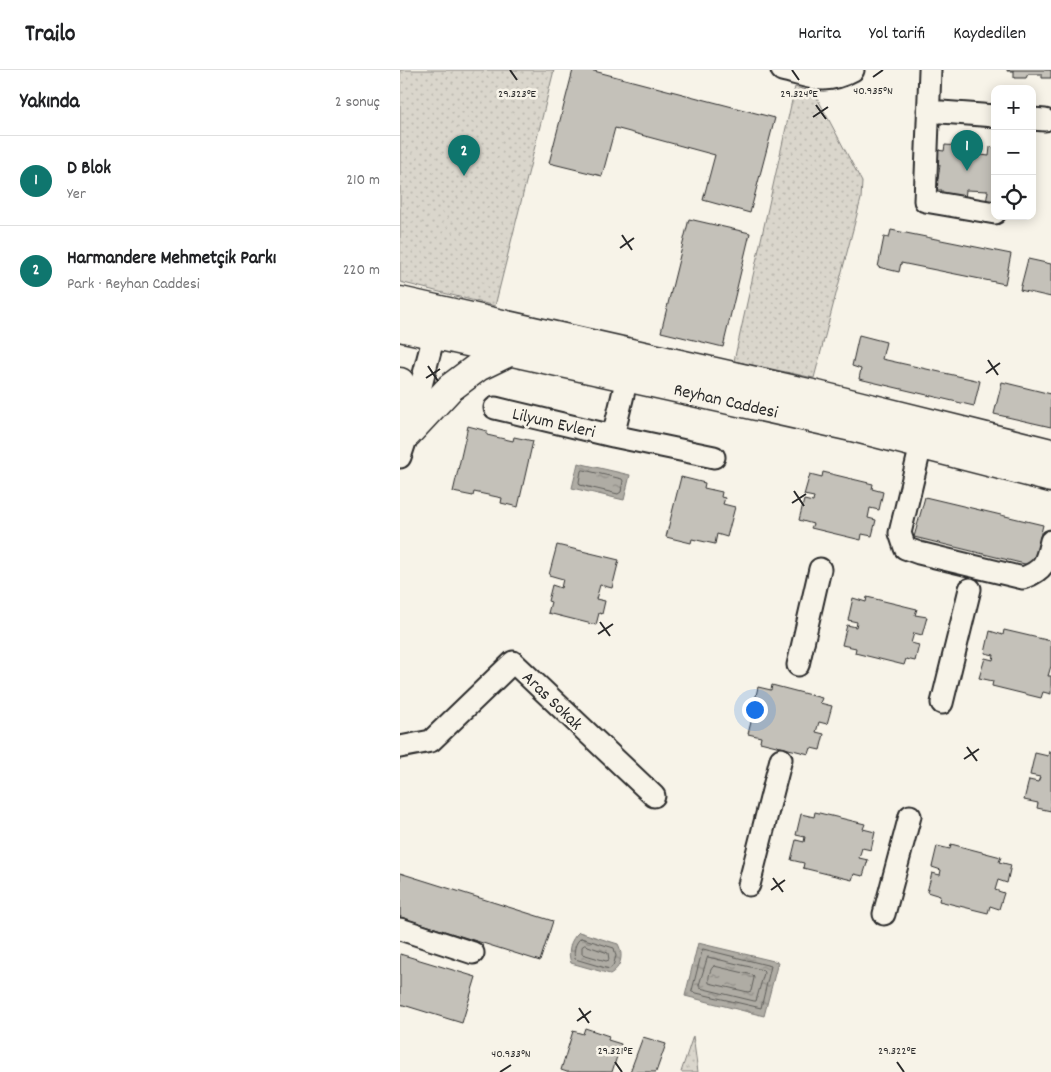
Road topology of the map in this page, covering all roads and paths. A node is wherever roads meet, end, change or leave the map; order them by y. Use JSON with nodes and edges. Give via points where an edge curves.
{"nodes":[{"id":1,"x":782,"y":70,"type":"edge"},
{"id":2,"x":853,"y":70,"type":"edge"},
{"id":3,"x":930,"y":70,"type":"edge"},
{"id":4,"x":928,"y":111,"type":"junction"},
{"id":5,"x":991,"y":116,"type":"edge"},
{"id":6,"x":991,"y":212,"type":"edge"},
{"id":7,"x":400,"y":301,"type":"edge"},
{"id":8,"x":437,"y":322,"type":"junction"},
{"id":9,"x":400,"y":327,"type":"edge"},
{"id":10,"x":510,"y":352,"type":"junction"},
{"id":11,"x":627,"y":378,"type":"junction"},
{"id":12,"x":400,"y":382,"type":"edge"},
{"id":13,"x":495,"y":408,"type":"dead end"},
{"id":14,"x":613,"y":436,"type":"junction"},
{"id":15,"x":404,"y":445,"type":"edge"},
{"id":16,"x":921,"y":445,"type":"junction"},
{"id":17,"x":1051,"y":453,"type":"edge"},
{"id":18,"x":714,"y":457,"type":"dead end"},
{"id":19,"x":1051,"y":478,"type":"edge"},
{"id":20,"x":1051,"y":541,"type":"edge"},
{"id":21,"x":820,"y":569,"type":"dead end"},
{"id":22,"x":970,"y":589,"type":"dead end"},
{"id":23,"x":798,"y":665,"type":"dead end"},
{"id":24,"x":942,"y":703,"type":"dead end"},
{"id":25,"x":400,"y":747,"type":"edge"},
{"id":26,"x":781,"y":759,"type":"dead end"},
{"id":27,"x":654,"y":796,"type":"dead end"},
{"id":28,"x":910,"y":816,"type":"dead end"},
{"id":29,"x":749,"y":886,"type":"dead end"},
{"id":30,"x":884,"y":914,"type":"dead end"},
{"id":31,"x":400,"y":929,"type":"edge"},
{"id":32,"x":473,"y":953,"type":"dead end"}],
"edges":[{"from":1,"to":2,"type":"street","via":[[824,80]]},
{"from":3,"to":4,"type":"street"},
{"from":4,"to":5,"type":"street"},
{"from":4,"to":6,"type":"street","via":[[925,201]]},
{"from":7,"to":8,"type":"main road","name":"Reyhan Caddesi"},
{"from":8,"to":9,"type":"main road","name":"Reyhan Caddesi"},
{"from":8,"to":10,"type":"main road","name":"Reyhan Caddesi"},
{"from":8,"to":15,"type":"street"},
{"from":8,"to":17,"type":"main road","name":"Reyhan Caddesi","via":[[817,395]]},
{"from":10,"to":11,"type":"main road","name":"Reyhan Caddesi"},
{"from":10,"to":15,"type":"main road","via":[[478,367],[450,388]]},
{"from":11,"to":14,"type":"street","name":"Lilyum Evleri"},
{"from":11,"to":16,"type":"main road","name":"Reyhan Caddesi"},
{"from":12,"to":15,"type":"main road","via":[[404,397]]},
{"from":13,"to":14,"type":"street","name":"Lilyum Evleri"},
{"from":14,"to":18,"type":"street","name":"Lilyum Evleri"},
{"from":16,"to":19,"type":"main road","name":"Reyhan Caddesi"},
{"from":16,"to":20,"type":"street","via":[[900,533],[906,548],[1024,578],[1038,573]]},
{"from":21,"to":23,"type":"street"},
{"from":22,"to":24,"type":"street"},
{"from":25,"to":27,"type":"street","name":"Aras Sokak","via":[[431,741],[513,662]]},
{"from":26,"to":29,"type":"street"},
{"from":28,"to":30,"type":"street"},
{"from":31,"to":32,"type":"street"}]}
